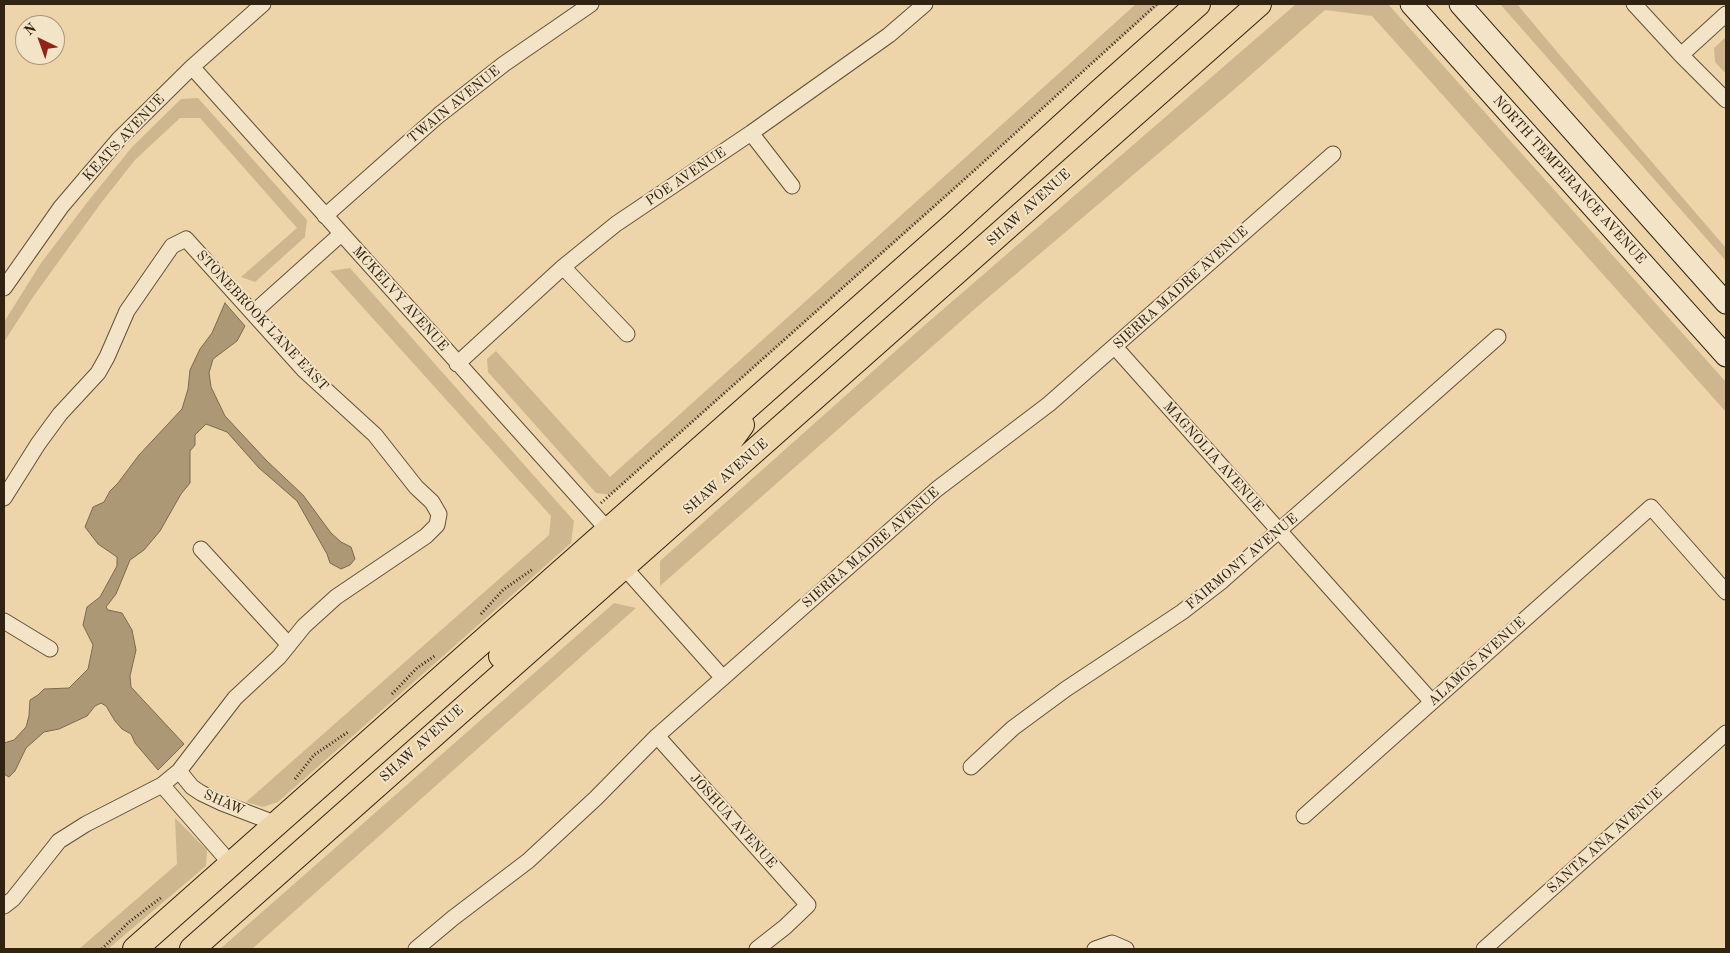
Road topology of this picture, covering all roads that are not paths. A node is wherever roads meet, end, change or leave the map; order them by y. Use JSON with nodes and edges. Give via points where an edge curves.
{"nodes":[{"id":1,"x":263,"y":4,"type":"edge"},
{"id":2,"x":591,"y":4,"type":"edge"},
{"id":3,"x":925,"y":4,"type":"edge"},
{"id":4,"x":1198,"y":4,"type":"edge"},
{"id":5,"x":1259,"y":4,"type":"edge"},
{"id":6,"x":1411,"y":4,"type":"edge"},
{"id":7,"x":1460,"y":4,"type":"edge"},
{"id":8,"x":1634,"y":4,"type":"edge"},
{"id":9,"x":1726,"y":14,"type":"edge"},
{"id":10,"x":1681,"y":55,"type":"junction"},
{"id":11,"x":192,"y":67,"type":"junction"},
{"id":12,"x":1726,"y":100,"type":"edge"},
{"id":13,"x":751,"y":133,"type":"junction"},
{"id":14,"x":1332,"y":154,"type":"dead end"},
{"id":15,"x":792,"y":186,"type":"dead end"},
{"id":16,"x":325,"y":216,"type":"junction"},
{"id":17,"x":341,"y":234,"type":"junction"},
{"id":18,"x":563,"y":267,"type":"junction"},
{"id":19,"x":4,"y":288,"type":"edge"},
{"id":20,"x":1726,"y":303,"type":"edge"},
{"id":21,"x":252,"y":313,"type":"junction"},
{"id":22,"x":627,"y":334,"type":"dead end"},
{"id":23,"x":1498,"y":337,"type":"dead end"},
{"id":24,"x":1115,"y":347,"type":"junction"},
{"id":25,"x":1726,"y":356,"type":"edge"},
{"id":26,"x":458,"y":364,"type":"junction"},
{"id":27,"x":775,"y":382,"type":"junction"},
{"id":28,"x":4,"y":498,"type":"edge"},
{"id":29,"x":608,"y":530,"type":"junction"},
{"id":30,"x":1280,"y":532,"type":"junction"},
{"id":31,"x":201,"y":549,"type":"dead end"},
{"id":32,"x":624,"y":568,"type":"junction"},
{"id":33,"x":1726,"y":592,"type":"edge"},
{"id":34,"x":4,"y":621,"type":"edge"},
{"id":35,"x":289,"y":645,"type":"junction"},
{"id":36,"x":50,"y":649,"type":"dead end"},
{"id":37,"x":723,"y":678,"type":"junction"},
{"id":38,"x":1432,"y":702,"type":"junction"},
{"id":39,"x":456,"y":714,"type":"junction"},
{"id":40,"x":1726,"y":733,"type":"edge"},
{"id":41,"x":657,"y":736,"type":"junction"},
{"id":42,"x":971,"y":767,"type":"dead end"},
{"id":43,"x":179,"y":771,"type":"junction"},
{"id":44,"x":162,"y":785,"type":"junction"},
{"id":45,"x":1304,"y":816,"type":"dead end"},
{"id":46,"x":277,"y":824,"type":"junction"},
{"id":47,"x":231,"y":864,"type":"junction"},
{"id":48,"x":4,"y":906,"type":"edge"},
{"id":49,"x":135,"y":949,"type":"edge"},
{"id":50,"x":192,"y":949,"type":"edge"},
{"id":51,"x":416,"y":949,"type":"edge"},
{"id":52,"x":758,"y":949,"type":"edge"},
{"id":53,"x":1095,"y":949,"type":"edge"},
{"id":54,"x":1126,"y":949,"type":"edge"},
{"id":55,"x":1484,"y":949,"type":"edge"}],
"edges":[{"from":1,"to":11,"type":"street","name":"KEATS AVENUE"},
{"from":2,"to":16,"type":"street","name":"TWAIN AVENUE","via":[[504,64],[440,115]]},
{"from":3,"to":13,"type":"street","name":"POE AVENUE","via":[[889,35]]},
{"from":4,"to":27,"type":"main road"},
{"from":5,"to":32,"type":"main road","name":"SHAW AVENUE"},
{"from":6,"to":25,"type":"main road","name":"NORTH TEMPERANCE AVENUE"},
{"from":7,"to":20,"type":"main road"},
{"from":8,"to":10,"type":"street"},
{"from":9,"to":10,"type":"street"},
{"from":10,"to":12,"type":"street"},
{"from":11,"to":16,"type":"street","name":"MCKELVY AVENUE"},
{"from":11,"to":19,"type":"street","name":"KEATS AVENUE","via":[[119,139],[61,207]]},
{"from":13,"to":15,"type":"street"},
{"from":13,"to":18,"type":"street","name":"POE AVENUE","via":[[616,224]]},
{"from":14,"to":24,"type":"street","name":"SIERRA MADRE AVENUE"},
{"from":16,"to":17,"type":"street","name":"MCKELVY AVENUE"},
{"from":17,"to":21,"type":"street"},
{"from":17,"to":26,"type":"street","name":"MCKELVY AVENUE"},
{"from":18,"to":22,"type":"street"},
{"from":18,"to":26,"type":"street","name":"POE AVENUE"},
{"from":21,"to":28,"type":"street","name":"STONEBROOK LANE EAST","via":[[186,239],[172,246],[127,311],[98,373],[60,414]]},
{"from":21,"to":35,"type":"street","name":"STONEBROOK LANE EAST","via":[[304,370],[374,435],[439,514],[437,525],[426,536],[336,597],[304,626]]},
{"from":23,"to":30,"type":"street","name":"FAIRMONT AVENUE"},
{"from":24,"to":30,"type":"street","name":"MAGNOLIA AVENUE"},
{"from":24,"to":37,"type":"street","name":"SIERRA MADRE AVENUE","via":[[1049,404],[937,489]]},
{"from":26,"to":29,"type":"street","name":"MCKELVY AVENUE"},
{"from":27,"to":29,"type":"main road"},
{"from":27,"to":32,"type":"main road","via":[[720,455],[628,540]]},
{"from":29,"to":39,"type":"main road","via":[[613,538],[612,546],[604,560],[505,650]]},
{"from":29,"to":46,"type":"main road"},
{"from":30,"to":38,"type":"street","name":"MAGNOLIA AVENUE"},
{"from":30,"to":42,"type":"street","name":"FAIRMONT AVENUE","via":[[1182,612],[1013,728]]},
{"from":31,"to":35,"type":"street"},
{"from":32,"to":37,"type":"street"},
{"from":32,"to":39,"type":"main road","name":"SHAW AVENUE"},
{"from":33,"to":38,"type":"street","name":"ALAMOS AVENUE","via":[[1651,508]]},
{"from":34,"to":36,"type":"street"},
{"from":35,"to":43,"type":"street","via":[[235,698]]},
{"from":37,"to":41,"type":"street","name":"SIERRA MADRE AVENUE"},
{"from":38,"to":45,"type":"street","name":"ALAMOS AVENUE"},
{"from":39,"to":50,"type":"main road","name":"SHAW AVENUE"},
{"from":40,"to":55,"type":"street","name":"SANTA ANA AVENUE"},
{"from":41,"to":51,"type":"street","name":"SIERRA MADRE AVENUE","via":[[528,861]]},
{"from":41,"to":52,"type":"street","name":"JOSHUA AVENUE","via":[[808,905]]},
{"from":43,"to":44,"type":"street"},
{"from":43,"to":46,"type":"street","name":"SHAW","via":[[201,793]]},
{"from":44,"to":47,"type":"street","name":"SHAW"},
{"from":44,"to":48,"type":"street","via":[[86,824],[59,842]]},
{"from":46,"to":47,"type":"main road"},
{"from":47,"to":49,"type":"main road"},
{"from":53,"to":54,"type":"street","via":[[1112,943]]}]}
